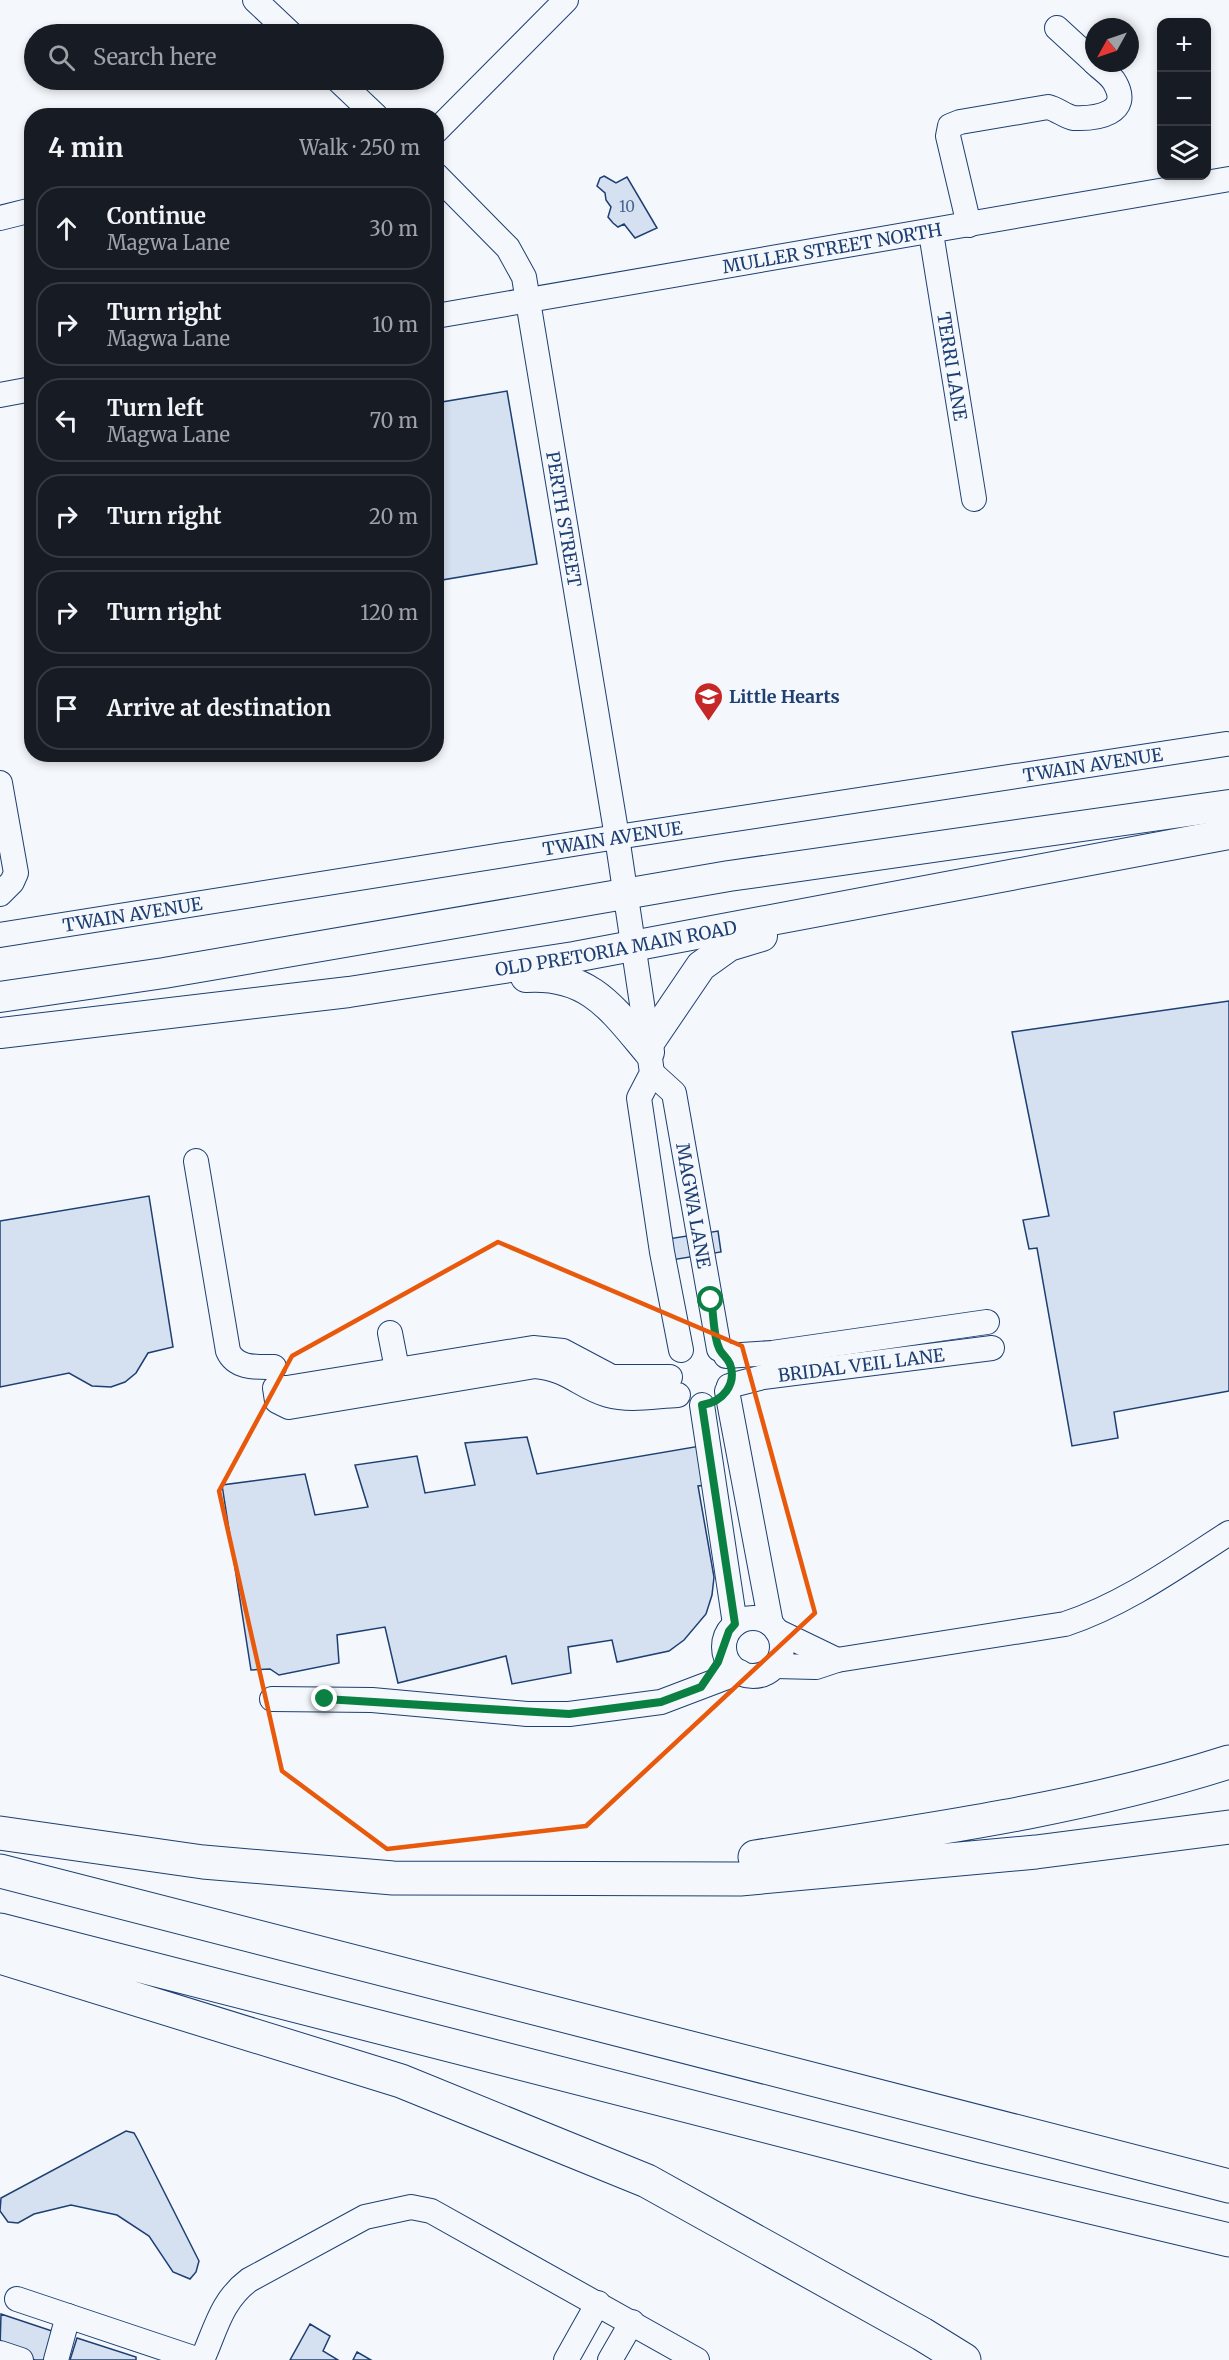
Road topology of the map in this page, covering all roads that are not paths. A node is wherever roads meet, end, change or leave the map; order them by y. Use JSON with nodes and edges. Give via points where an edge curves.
{"nodes":[{"id":1,"x":255,"y":0,"type":"edge"},
{"id":2,"x":566,"y":0,"type":"edge"},
{"id":3,"x":280,"y":24,"type":"edge"},
{"id":4,"x":1057,"y":28,"type":"dead end"},
{"id":5,"x":1085,"y":54,"type":"edge"},
{"id":6,"x":1104,"y":72,"type":"edge"},
{"id":7,"x":349,"y":90,"type":"edge"},
{"id":8,"x":368,"y":108,"type":"edge"},
{"id":9,"x":444,"y":123,"type":"edge"},
{"id":10,"x":1229,"y":179,"type":"edge"},
{"id":11,"x":444,"y":183,"type":"edge"},
{"id":12,"x":24,"y":212,"type":"edge"},
{"id":13,"x":0,"y":218,"type":"edge"},
{"id":14,"x":969,"y":225,"type":"junction"},
{"id":15,"x":931,"y":233,"type":"junction"},
{"id":16,"x":528,"y":300,"type":"junction"},
{"id":17,"x":444,"y":315,"type":"edge"},
{"id":18,"x":24,"y":390,"type":"edge"},
{"id":19,"x":0,"y":395,"type":"edge"},
{"id":20,"x":974,"y":499,"type":"dead end"},
{"id":21,"x":1226,"y":744,"type":"dead end"},
{"id":22,"x":0,"y":783,"type":"edge"},
{"id":23,"x":1229,"y":805,"type":"edge"},
{"id":24,"x":1229,"y":834,"type":"edge"},
{"id":25,"x":617,"y":837,"type":"junction"},
{"id":26,"x":0,"y":894,"type":"edge"},
{"id":27,"x":625,"y":895,"type":"junction"},
{"id":28,"x":889,"y":898,"type":"junction"},
{"id":29,"x":0,"y":935,"type":"edge"},
{"id":30,"x":632,"y":944,"type":"junction"},
{"id":31,"x":386,"y":986,"type":"junction"},
{"id":32,"x":0,"y":997,"type":"edge"},
{"id":33,"x":0,"y":1033,"type":"edge"},
{"id":34,"x":650,"y":1057,"type":"junction"},
{"id":35,"x":196,"y":1161,"type":"dead end"},
{"id":36,"x":987,"y":1322,"type":"dead end"},
{"id":37,"x":390,"y":1333,"type":"dead end"},
{"id":38,"x":992,"y":1348,"type":"dead end"},
{"id":39,"x":681,"y":1350,"type":"junction"},
{"id":40,"x":723,"y":1353,"type":"junction"},
{"id":41,"x":850,"y":1354,"type":"junction"},
{"id":42,"x":274,"y":1367,"type":"dead end"},
{"id":43,"x":674,"y":1386,"type":"junction"},
{"id":44,"x":728,"y":1389,"type":"junction"},
{"id":45,"x":702,"y":1405,"type":"junction"},
{"id":46,"x":1229,"y":1533,"type":"edge"},
{"id":47,"x":735,"y":1624,"type":"junction"},
{"id":48,"x":774,"y":1627,"type":"junction"},
{"id":49,"x":725,"y":1649,"type":"junction"},
{"id":50,"x":837,"y":1660,"type":"junction"},
{"id":51,"x":775,"y":1666,"type":"junction"},
{"id":52,"x":740,"y":1672,"type":"junction"},
{"id":53,"x":701,"y":1687,"type":"junction"},
{"id":54,"x":272,"y":1699,"type":"dead end"},
{"id":55,"x":1229,"y":1762,"type":"edge"},
{"id":56,"x":1229,"y":1827,"type":"edge"},
{"id":57,"x":0,"y":1833,"type":"edge"},
{"id":58,"x":0,"y":1871,"type":"edge"},
{"id":59,"x":620,"y":1879,"type":"junction"},
{"id":60,"x":0,"y":1930,"type":"edge"},
{"id":61,"x":0,"y":1957,"type":"edge"},
{"id":62,"x":1229,"y":2186,"type":"edge"},
{"id":63,"x":1229,"y":2241,"type":"edge"},
{"id":64,"x":17,"y":2299,"type":"dead end"},
{"id":65,"x":598,"y":2303,"type":"junction"},
{"id":66,"x":68,"y":2316,"type":"junction"},
{"id":67,"x":632,"y":2322,"type":"junction"},
{"id":68,"x":0,"y":2354,"type":"edge"},
{"id":69,"x":21,"y":2360,"type":"edge"},
{"id":70,"x":56,"y":2360,"type":"edge"},
{"id":71,"x":201,"y":2360,"type":"edge"},
{"id":72,"x":566,"y":2360,"type":"edge"},
{"id":73,"x":610,"y":2360,"type":"edge"},
{"id":74,"x":697,"y":2360,"type":"edge"},
{"id":75,"x":964,"y":2360,"type":"edge"}],
"edges":[{"from":1,"to":3,"type":"street"},
{"from":2,"to":9,"type":"street"},
{"from":4,"to":5,"type":"street"},
{"from":6,"to":14,"type":"street","via":[[1114,81],[1120,96],[1117,108],[1105,116],[1071,118],[1048,107],[950,126],[948,136]]},
{"from":7,"to":8,"type":"street"},
{"from":10,"to":14,"type":"street","name":"MULLER STREET NORTH"},
{"from":11,"to":16,"type":"street","name":"PERTH STREET","via":[[508,248],[524,277]]},
{"from":12,"to":13,"type":"street"},
{"from":14,"to":15,"type":"street","name":"MULLER STREET NORTH"},
{"from":15,"to":16,"type":"street","name":"MULLER STREET NORTH"},
{"from":15,"to":20,"type":"street","name":"TERRI LANE"},
{"from":16,"to":17,"type":"street","name":"MULLER STREET NORTH"},
{"from":16,"to":25,"type":"street","name":"PERTH STREET"},
{"from":18,"to":19,"type":"street"},
{"from":21,"to":25,"type":"street","name":"TWAIN AVENUE"},
{"from":22,"to":26,"type":"street","via":[[16,873]]},
{"from":23,"to":27,"type":"main road","via":[[729,876]]},
{"from":24,"to":28,"type":"main road","name":"OLD PRETORIA MAIN ROAD"},
{"from":25,"to":27,"type":"street","name":"PERTH STREET"},
{"from":25,"to":29,"type":"street","name":"TWAIN AVENUE"},
{"from":27,"to":30,"type":"street","name":"PERTH STREET"},
{"from":27,"to":32,"type":"main road"},
{"from":28,"to":30,"type":"main road","name":"OLD PRETORIA MAIN ROAD"},
{"from":28,"to":34,"type":"main road","via":[[729,946],[713,956],[700,966]]},
{"from":30,"to":31,"type":"main road","name":"OLD PRETORIA MAIN ROAD","via":[[574,957]]},
{"from":30,"to":34,"type":"street"},
{"from":31,"to":33,"type":"main road","name":"OLD PRETORIA MAIN ROAD"},
{"from":31,"to":34,"type":"main road","via":[[544,976],[564,979],[596,994],[618,1015]]},
{"from":34,"to":39,"type":"street","name":"MAGWA LANE","via":[[639,1098]]},
{"from":34,"to":40,"type":"street","name":"MAGWA LANE","via":[[674,1093]]},
{"from":35,"to":42,"type":"street","via":[[228,1351],[231,1358],[243,1365]]},
{"from":36,"to":41,"type":"street","name":"BRIDAL VEIL LANE"},
{"from":37,"to":43,"type":"street","via":[[399,1380],[535,1366],[590,1376],[606,1394],[622,1398]]},
{"from":38,"to":41,"type":"street","name":"BRIDAL VEIL LANE"},
{"from":39,"to":40,"type":"street","via":[[700,1343]]},
{"from":39,"to":43,"type":"street","via":[[674,1357]]},
{"from":40,"to":41,"type":"street","name":"BRIDAL VEIL LANE"},
{"from":40,"to":44,"type":"street","name":"MAGWA LANE","via":[[732,1376]]},
{"from":41,"to":44,"type":"street","name":"BRIDAL VEIL LANE"},
{"from":43,"to":45,"type":"street","via":[[685,1401]]},
{"from":44,"to":45,"type":"street","via":[[714,1402]]},
{"from":44,"to":48,"type":"street","name":"MAGWA LANE"},
{"from":45,"to":47,"type":"street"},
{"from":46,"to":50,"type":"street","via":[[1120,1602],[1065,1624]]},
{"from":47,"to":48,"type":"street","via":[[753,1618]]},
{"from":47,"to":49,"type":"street","via":[[725,1640]]},
{"from":48,"to":50,"type":"street"},
{"from":48,"to":51,"type":"street","via":[[782,1649]]},
{"from":49,"to":52,"type":"street","via":[[732,1666]]},
{"from":49,"to":53,"type":"street"},
{"from":50,"to":51,"type":"street","via":[[807,1668]]},
{"from":51,"to":52,"type":"street","via":[[758,1675]]},
{"from":52,"to":53,"type":"street"},
{"from":53,"to":54,"type":"street","via":[[661,1702],[569,1714],[372,1700]]},
{"from":55,"to":59,"type":"highway","via":[[1177,1779],[1026,1812]]},
{"from":56,"to":59,"type":"highway","via":[[1036,1852],[740,1879]]},
{"from":57,"to":59,"type":"highway","via":[[203,1862],[393,1878]]},
{"from":58,"to":62,"type":"highway"},
{"from":60,"to":63,"type":"highway"},
{"from":61,"to":75,"type":"highway","via":[[401,2081],[647,2181]]},
{"from":64,"to":66,"type":"street"},
{"from":65,"to":67,"type":"street"},
{"from":65,"to":71,"type":"street","via":[[431,2211],[411,2207],[385,2210],[365,2217],[235,2291]]},
{"from":65,"to":72,"type":"street"},
{"from":66,"to":70,"type":"street"},
{"from":66,"to":71,"type":"street"},
{"from":67,"to":73,"type":"street"},
{"from":67,"to":74,"type":"street"},
{"from":68,"to":69,"type":"street"}]}
